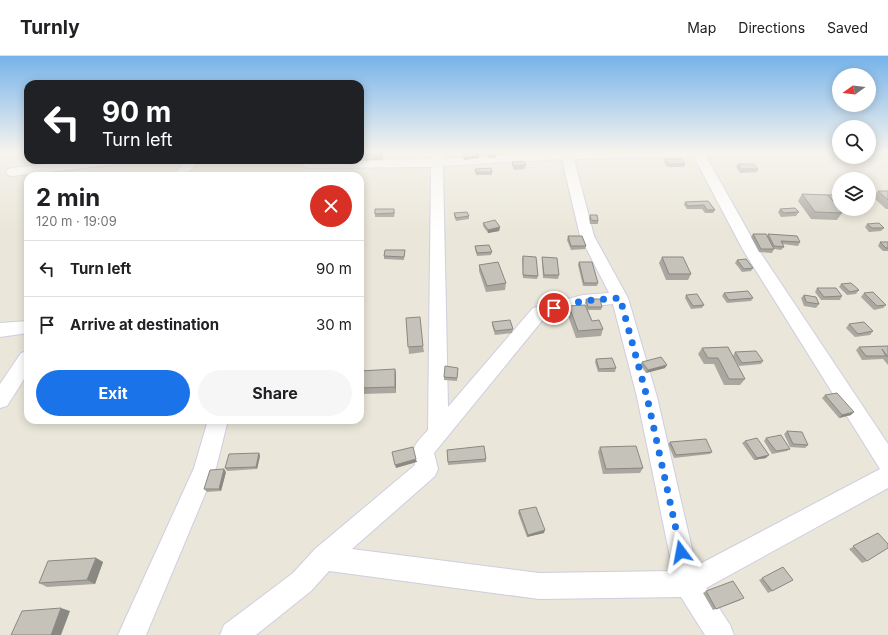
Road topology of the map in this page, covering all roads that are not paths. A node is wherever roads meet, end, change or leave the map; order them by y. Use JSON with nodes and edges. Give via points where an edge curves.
{"nodes":[{"id":1,"x":438,"y":179,"type":"edge"},
{"id":2,"x":572,"y":179,"type":"edge"},
{"id":3,"x":712,"y":179,"type":"edge"},
{"id":4,"x":620,"y":298,"type":"junction"},
{"id":5,"x":24,"y":327,"type":"edge"},
{"id":6,"x":0,"y":330,"type":"edge"},
{"id":7,"x":24,"y":364,"type":"edge"},
{"id":8,"x":0,"y":400,"type":"edge"},
{"id":9,"x":217,"y":424,"type":"edge"},
{"id":10,"x":438,"y":433,"type":"junction"},
{"id":11,"x":888,"y":463,"type":"edge"},
{"id":12,"x":888,"y":476,"type":"edge"},
{"id":13,"x":324,"y":558,"type":"junction"},
{"id":14,"x":688,"y":584,"type":"junction"},
{"id":15,"x":132,"y":635,"type":"edge"},
{"id":16,"x":234,"y":635,"type":"edge"},
{"id":17,"x":720,"y":635,"type":"edge"}],
"edges":[{"from":1,"to":10,"type":"street"},
{"from":2,"to":4,"type":"street","via":[[587,236]]},
{"from":3,"to":11,"type":"street","via":[[751,250]]},
{"from":4,"to":10,"type":"street","via":[[583,301],[539,312]]},
{"from":4,"to":14,"type":"street","via":[[647,397]]},
{"from":5,"to":6,"type":"street"},
{"from":7,"to":8,"type":"street"},
{"from":9,"to":15,"type":"street","via":[[205,468]]},
{"from":10,"to":13,"type":"street","via":[[423,451],[427,469]]},
{"from":12,"to":14,"type":"street"},
{"from":13,"to":14,"type":"street","via":[[539,586]]},
{"from":13,"to":16,"type":"street","via":[[302,582]]},
{"from":14,"to":17,"type":"street"}]}
